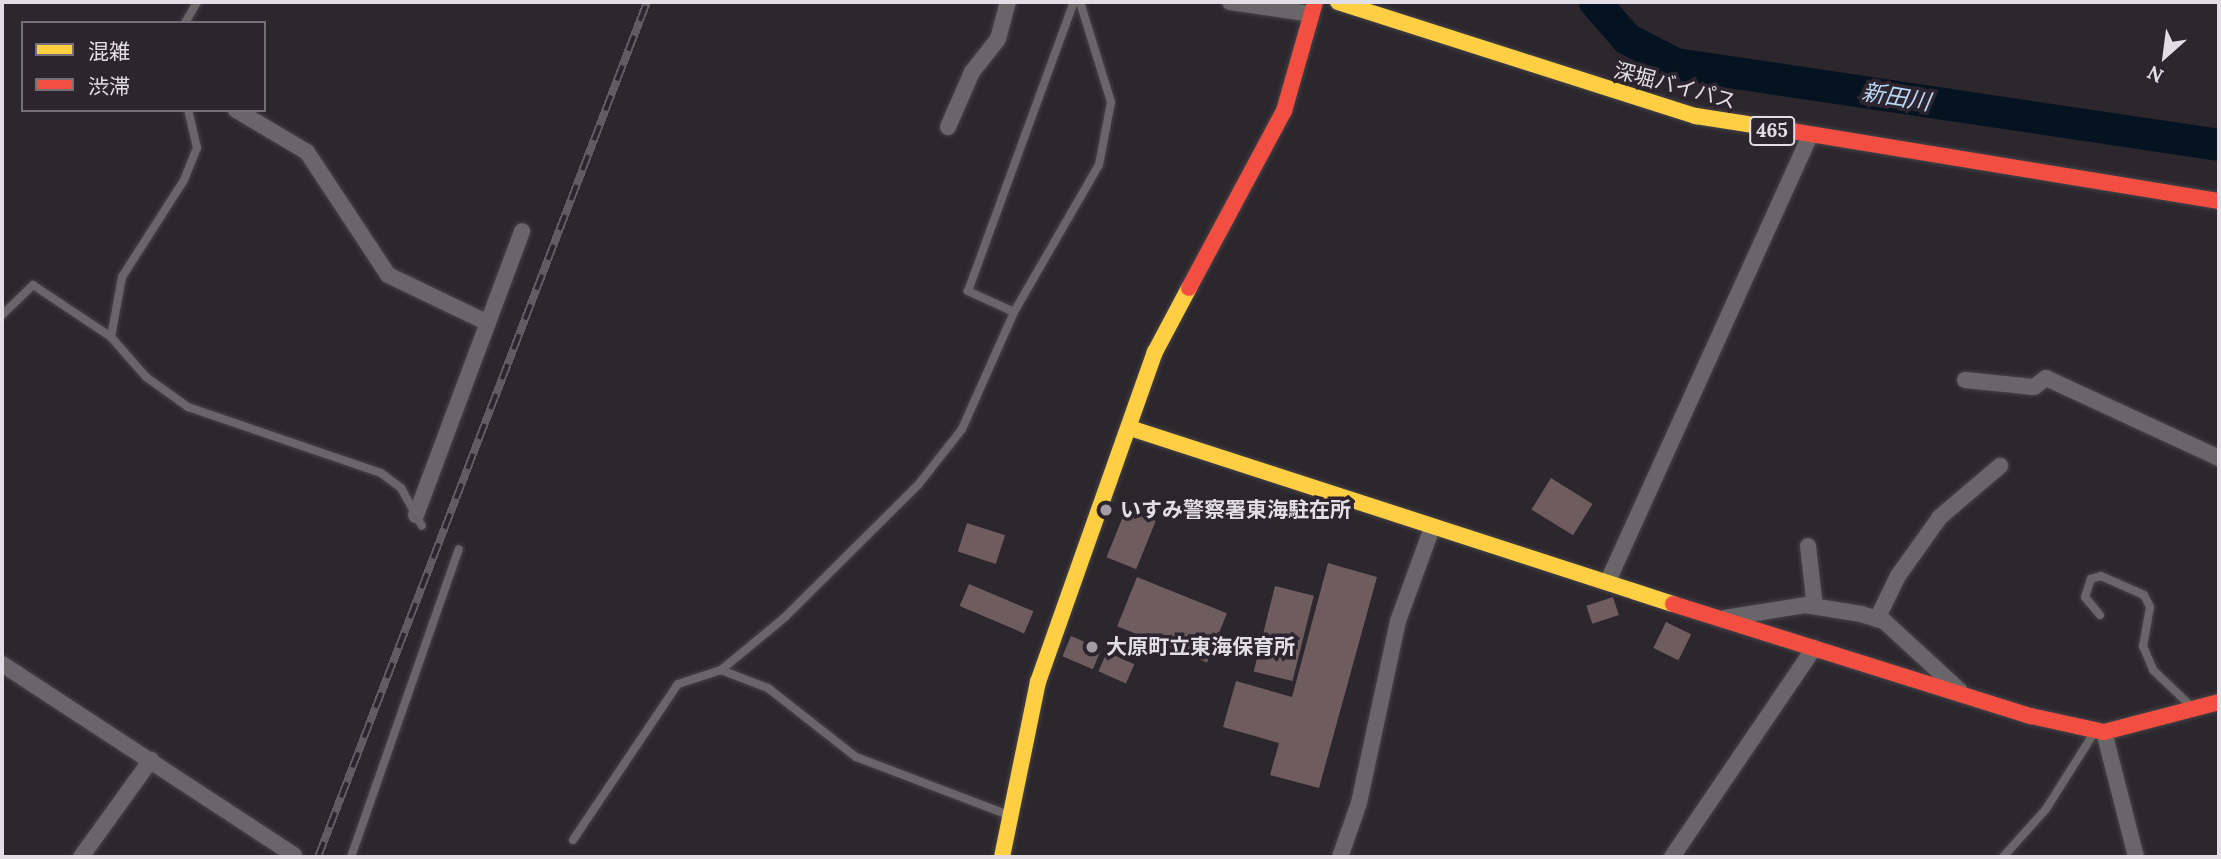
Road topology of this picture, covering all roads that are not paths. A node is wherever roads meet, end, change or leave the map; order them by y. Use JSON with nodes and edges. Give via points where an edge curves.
{"nodes":[{"id":1,"x":197,"y":2,"type":"edge"},
{"id":2,"x":1008,"y":2,"type":"edge"},
{"id":3,"x":1074,"y":2,"type":"edge"},
{"id":4,"x":1080,"y":2,"type":"edge"},
{"id":5,"x":1230,"y":2,"type":"edge"},
{"id":6,"x":1338,"y":2,"type":"edge"},
{"id":7,"x":1313,"y":8,"type":"edge"},
{"id":8,"x":187,"y":21,"type":"edge"},
{"id":9,"x":188,"y":112,"type":"edge"},
{"id":10,"x":239,"y":112,"type":"edge"},
{"id":11,"x":948,"y":127,"type":"dead end"},
{"id":12,"x":1809,"y":136,"type":"junction"},
{"id":13,"x":2219,"y":201,"type":"edge"},
{"id":14,"x":522,"y":231,"type":"dead end"},
{"id":15,"x":1014,"y":312,"type":"junction"},
{"id":16,"x":2,"y":314,"type":"edge"},
{"id":17,"x":488,"y":323,"type":"junction"},
{"id":18,"x":111,"y":337,"type":"junction"},
{"id":19,"x":1965,"y":380,"type":"dead end"},
{"id":20,"x":1130,"y":428,"type":"junction"},
{"id":21,"x":2219,"y":458,"type":"edge"},
{"id":22,"x":2000,"y":466,"type":"dead end"},
{"id":23,"x":419,"y":520,"type":"joint"},
{"id":24,"x":1432,"y":528,"type":"junction"},
{"id":25,"x":1808,"y":546,"type":"dead end"},
{"id":26,"x":459,"y":549,"type":"dead end"},
{"id":27,"x":1608,"y":581,"type":"junction"},
{"id":28,"x":1815,"y":607,"type":"junction"},
{"id":29,"x":2100,"y":615,"type":"dead end"},
{"id":30,"x":1724,"y":619,"type":"junction"},
{"id":31,"x":1877,"y":619,"type":"junction"},
{"id":32,"x":1814,"y":648,"type":"junction"},
{"id":33,"x":2,"y":664,"type":"edge"},
{"id":34,"x":721,"y":670,"type":"junction"},
{"id":35,"x":1964,"y":695,"type":"junction"},
{"id":36,"x":2219,"y":702,"type":"edge"},
{"id":37,"x":2195,"y":709,"type":"junction"},
{"id":38,"x":2100,"y":731,"type":"junction"},
{"id":39,"x":150,"y":760,"type":"junction"},
{"id":40,"x":1010,"y":815,"type":"junction"},
{"id":41,"x":573,"y":840,"type":"dead end"},
{"id":42,"x":293,"y":855,"type":"dead end"},
{"id":43,"x":81,"y":857,"type":"edge"},
{"id":44,"x":351,"y":857,"type":"edge"},
{"id":45,"x":1002,"y":857,"type":"edge"},
{"id":46,"x":1340,"y":857,"type":"edge"},
{"id":47,"x":1672,"y":857,"type":"edge"},
{"id":48,"x":2003,"y":857,"type":"edge"},
{"id":49,"x":2136,"y":857,"type":"edge"}],
"edges":[{"from":1,"to":8,"type":"lane"},
{"from":2,"to":11,"type":"street","via":[[998,39],[972,72]]},
{"from":3,"to":15,"type":"lane","via":[[968,291]]},
{"from":4,"to":15,"type":"lane","via":[[1111,102],[1099,165]]},
{"from":5,"to":7,"type":"street"},
{"from":6,"to":12,"type":"main road","name":"深堀バイパス","number":"465","via":[[1630,98]]},
{"from":7,"to":20,"type":"main road","via":[[1284,111],[1155,352]]},
{"from":9,"to":18,"type":"lane","via":[[197,148],[184,180],[122,277]]},
{"from":10,"to":17,"type":"street","via":[[307,152],[388,275]]},
{"from":12,"to":13,"type":"main road","name":"深堀バイパス","number":"465"},
{"from":12,"to":27,"type":"street"},
{"from":14,"to":17,"type":"street"},
{"from":15,"to":34,"type":"lane","via":[[962,429],[918,485],[811,593]]},
{"from":16,"to":18,"type":"lane","via":[[33,285]]},
{"from":17,"to":23,"type":"street"},
{"from":18,"to":23,"type":"lane","via":[[146,377],[188,407],[381,473],[401,488]]},
{"from":19,"to":21,"type":"street","via":[[2034,387],[2046,378]]},
{"from":20,"to":24,"type":"main road"},
{"from":20,"to":40,"type":"main road","via":[[1038,682]]},
{"from":22,"to":31,"type":"street","via":[[1940,517],[1898,576]]},
{"from":24,"to":27,"type":"main road"},
{"from":24,"to":46,"type":"street","via":[[1398,621],[1359,803]]},
{"from":25,"to":28,"type":"street"},
{"from":26,"to":44,"type":"lane"},
{"from":27,"to":30,"type":"main road"},
{"from":28,"to":30,"type":"street"},
{"from":28,"to":31,"type":"street"},
{"from":29,"to":37,"type":"lane","via":[[2085,597],[2091,579],[2101,576],[2144,595],[2150,607],[2143,646],[2153,670]]},
{"from":30,"to":32,"type":"main road"},
{"from":31,"to":35,"type":"street"},
{"from":32,"to":35,"type":"main road"},
{"from":32,"to":47,"type":"street"},
{"from":33,"to":39,"type":"street"},
{"from":34,"to":40,"type":"lane","via":[[768,688],[856,757]]},
{"from":34,"to":41,"type":"lane","via":[[678,684],[658,706]]},
{"from":35,"to":38,"type":"main road"},
{"from":36,"to":37,"type":"main road"},
{"from":37,"to":38,"type":"main road"},
{"from":38,"to":48,"type":"lane","via":[[2046,808]]},
{"from":38,"to":49,"type":"street"},
{"from":39,"to":42,"type":"street"},
{"from":39,"to":43,"type":"street"},
{"from":40,"to":45,"type":"main road"}]}
